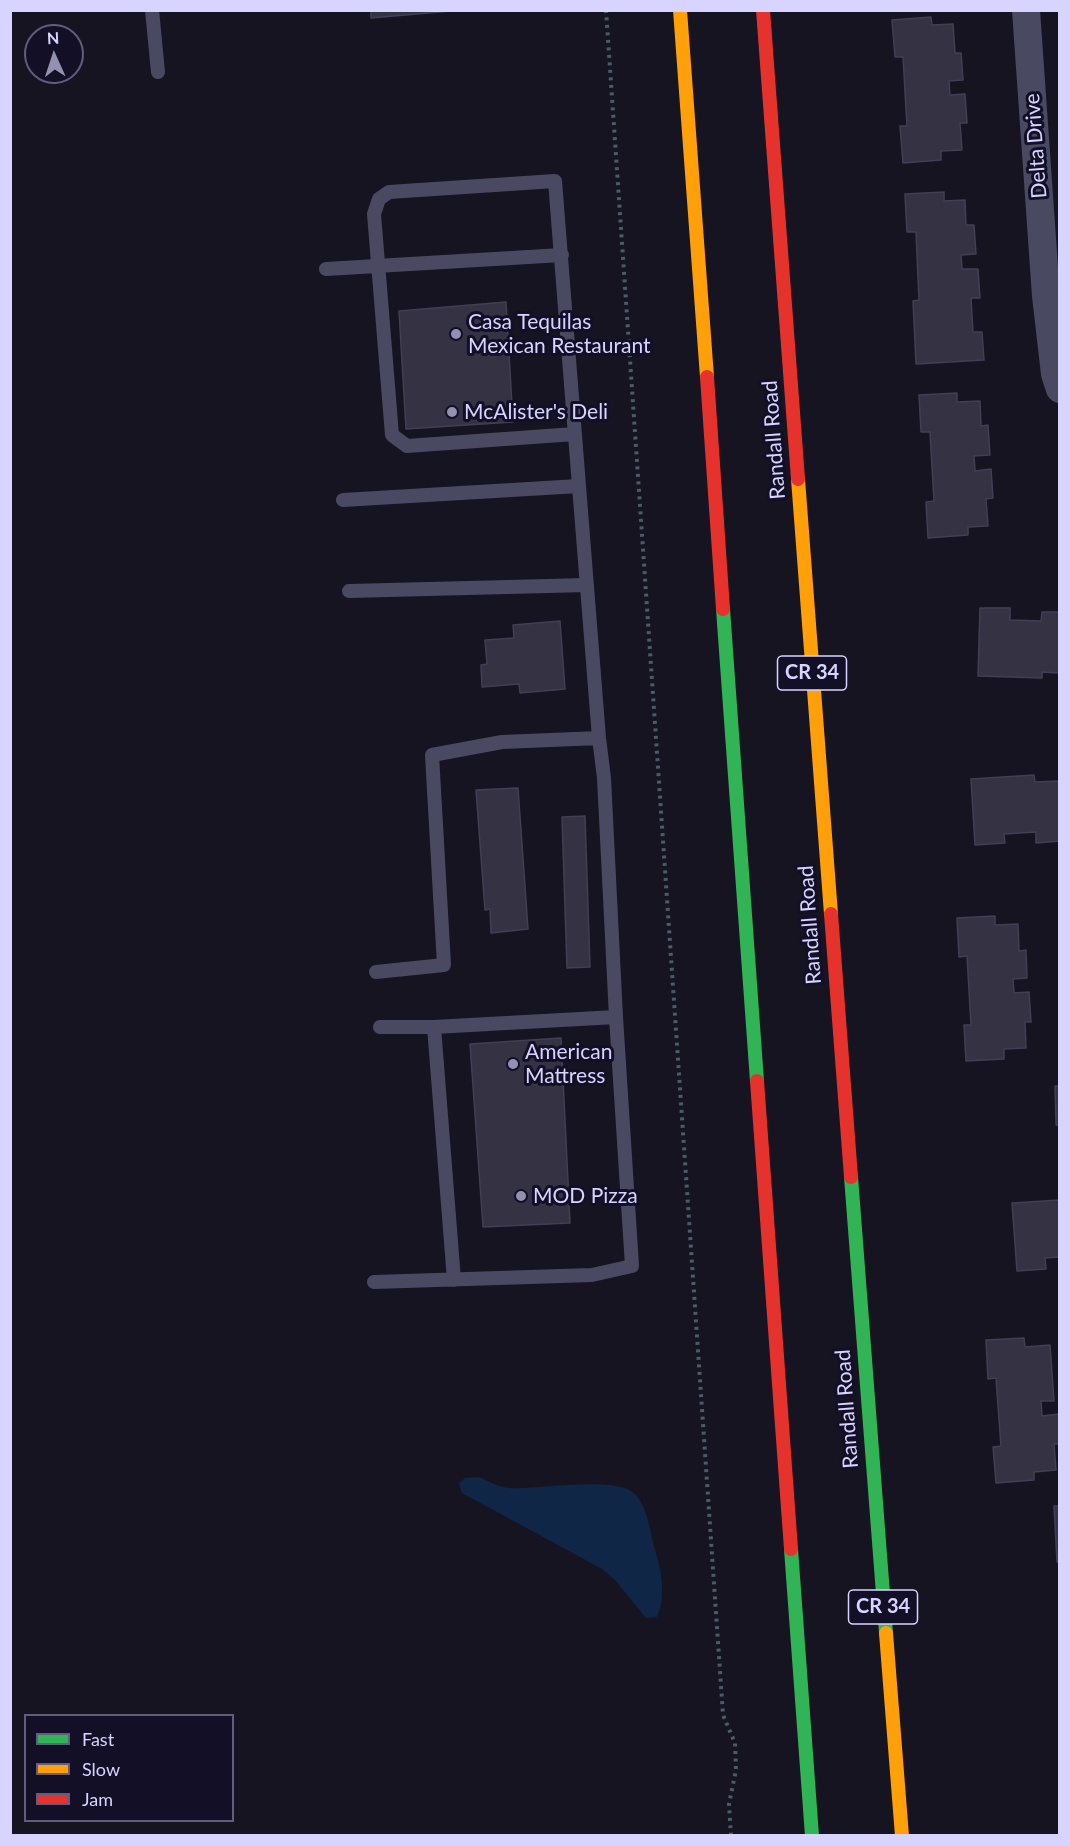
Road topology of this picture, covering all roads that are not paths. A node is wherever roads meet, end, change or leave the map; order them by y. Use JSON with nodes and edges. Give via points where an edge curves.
{"nodes":[{"id":1,"x":152,"y":10,"type":"edge"},
{"id":2,"x":680,"y":10,"type":"edge"},
{"id":3,"x":764,"y":10,"type":"edge"},
{"id":4,"x":1026,"y":10,"type":"edge"},
{"id":5,"x":158,"y":72,"type":"dead end"},
{"id":6,"x":1048,"y":128,"type":"edge"},
{"id":7,"x":562,"y":255,"type":"junction"},
{"id":8,"x":379,"y":267,"type":"junction"},
{"id":9,"x":326,"y":269,"type":"dead end"},
{"id":10,"x":1059,"y":389,"type":"edge"},
{"id":11,"x":575,"y":434,"type":"junction"},
{"id":12,"x":579,"y":486,"type":"junction"},
{"id":13,"x":343,"y":500,"type":"dead end"},
{"id":14,"x":587,"y":585,"type":"junction"},
{"id":15,"x":349,"y":591,"type":"dead end"},
{"id":16,"x":598,"y":738,"type":"junction"},
{"id":17,"x":376,"y":972,"type":"dead end"},
{"id":18,"x":616,"y":1017,"type":"junction"},
{"id":19,"x":380,"y":1027,"type":"dead end"},
{"id":20,"x":434,"y":1027,"type":"junction"},
{"id":21,"x":454,"y":1280,"type":"junction"},
{"id":22,"x":375,"y":1282,"type":"dead end"},
{"id":23,"x":812,"y":1836,"type":"edge"},
{"id":24,"x":902,"y":1836,"type":"edge"}],
"edges":[{"from":1,"to":5,"type":"lane"},
{"from":2,"to":23,"type":"main road"},
{"from":3,"to":24,"type":"main road","name":"Randall Road","number":"CR 34"},
{"from":4,"to":6,"type":"street","name":"Delta Drive"},
{"from":6,"to":10,"type":"street","name":"Delta Drive","via":[[1046,296]]},
{"from":7,"to":8,"type":"lane"},
{"from":7,"to":8,"type":"lane","via":[[555,181],[389,192],[379,199],[375,213]]},
{"from":7,"to":11,"type":"lane"},
{"from":8,"to":9,"type":"lane"},
{"from":8,"to":11,"type":"lane","via":[[392,435],[397,441],[406,446]]},
{"from":11,"to":12,"type":"lane"},
{"from":12,"to":13,"type":"lane"},
{"from":12,"to":14,"type":"lane"},
{"from":14,"to":15,"type":"lane"},
{"from":14,"to":16,"type":"lane"},
{"from":16,"to":17,"type":"lane","via":[[502,742],[432,755],[444,965]]},
{"from":16,"to":18,"type":"lane","via":[[604,778]]},
{"from":18,"to":20,"type":"lane"},
{"from":18,"to":21,"type":"lane","via":[[632,1266],[592,1275]]},
{"from":19,"to":20,"type":"lane"},
{"from":20,"to":21,"type":"lane"},
{"from":21,"to":22,"type":"lane"}]}
